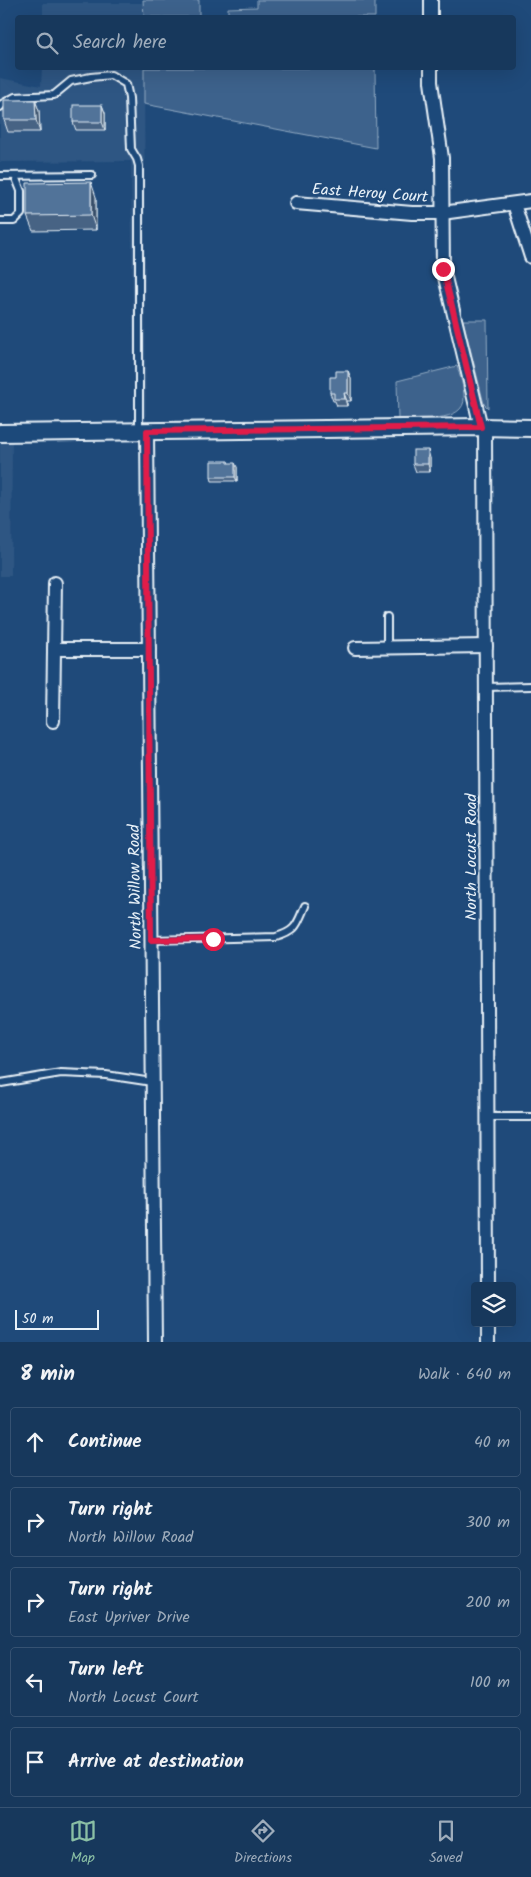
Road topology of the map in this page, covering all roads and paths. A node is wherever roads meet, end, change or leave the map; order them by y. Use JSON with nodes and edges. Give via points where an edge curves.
{"nodes":[{"id":1,"x":431,"y":0,"type":"edge"},
{"id":2,"x":431,"y":15,"type":"edge"},
{"id":3,"x":431,"y":70,"type":"edge"},
{"id":4,"x":0,"y":108,"type":"edge"},
{"id":5,"x":92,"y":175,"type":"dead end"},
{"id":6,"x":0,"y":176,"type":"edge"},
{"id":7,"x":15,"y":176,"type":"junction"},
{"id":8,"x":531,"y":201,"type":"edge"},
{"id":9,"x":296,"y":203,"type":"dead end"},
{"id":10,"x":514,"y":204,"type":"junction"},
{"id":11,"x":442,"y":213,"type":"junction"},
{"id":12,"x":0,"y":221,"type":"edge"},
{"id":13,"x":531,"y":257,"type":"edge"},
{"id":14,"x":483,"y":427,"type":"junction"},
{"id":15,"x":531,"y":428,"type":"edge"},
{"id":16,"x":143,"y":431,"type":"junction"},
{"id":17,"x":0,"y":433,"type":"edge"},
{"id":18,"x":55,"y":583,"type":"dead end"},
{"id":19,"x":387,"y":617,"type":"dead end"},
{"id":20,"x":486,"y":646,"type":"junction"},
{"id":21,"x":387,"y":647,"type":"junction"},
{"id":22,"x":148,"y":648,"type":"junction"},
{"id":23,"x":355,"y":648,"type":"dead end"},
{"id":24,"x":54,"y":649,"type":"junction"},
{"id":25,"x":531,"y":686,"type":"edge"},
{"id":26,"x":486,"y":687,"type":"junction"},
{"id":27,"x":54,"y":721,"type":"dead end"},
{"id":28,"x":305,"y":906,"type":"dead end"},
{"id":29,"x":151,"y":940,"type":"junction"},
{"id":30,"x":152,"y":1082,"type":"junction"},
{"id":31,"x":1,"y":1083,"type":"edge"},
{"id":32,"x":487,"y":1117,"type":"junction"},
{"id":33,"x":531,"y":1117,"type":"edge"},
{"id":34,"x":488,"y":1282,"type":"edge"},
{"id":35,"x":488,"y":1327,"type":"edge"},
{"id":36,"x":155,"y":1342,"type":"edge"},
{"id":37,"x":488,"y":1342,"type":"edge"}],
"edges":[{"from":1,"to":2,"type":"street"},
{"from":3,"to":11,"type":"street","name":"North Locust Road","via":[[442,158]]},
{"from":4,"to":16,"type":"lane","via":[[15,97],[54,95],[71,81],[91,77],[111,75],[126,84],[131,149],[138,166]]},
{"from":5,"to":7,"type":"lane"},
{"from":6,"to":7,"type":"lane"},
{"from":7,"to":12,"type":"lane","via":[[21,191],[21,214],[14,221]]},
{"from":8,"to":10,"type":"street","name":"East Heroy Court"},
{"from":9,"to":11,"type":"street","name":"East Heroy Court"},
{"from":10,"to":11,"type":"street","name":"East Heroy Court"},
{"from":10,"to":13,"type":"street"},
{"from":11,"to":14,"type":"street","name":"North Locust Road","via":[[443,269]]},
{"from":14,"to":15,"type":"street"},
{"from":14,"to":16,"type":"street"},
{"from":14,"to":20,"type":"street","name":"North Locust Road"},
{"from":16,"to":17,"type":"street"},
{"from":16,"to":22,"type":"street","name":"North Willow Road"},
{"from":18,"to":24,"type":"street"},
{"from":19,"to":21,"type":"lane"},
{"from":20,"to":21,"type":"street"},
{"from":20,"to":26,"type":"street","name":"North Locust Road"},
{"from":21,"to":23,"type":"street"},
{"from":22,"to":24,"type":"street"},
{"from":22,"to":29,"type":"street","name":"North Willow Road"},
{"from":24,"to":27,"type":"street"},
{"from":25,"to":26,"type":"lane"},
{"from":26,"to":32,"type":"street","name":"North Locust Road"},
{"from":28,"to":29,"type":"lane","via":[[295,927],[288,934],[276,937]]},
{"from":29,"to":30,"type":"street","name":"North Willow Road"},
{"from":30,"to":31,"type":"lane","via":[[61,1073]]},
{"from":30,"to":36,"type":"street","name":"North Willow Road"},
{"from":32,"to":33,"type":"lane"},
{"from":32,"to":34,"type":"street","name":"North Locust Road"},
{"from":35,"to":37,"type":"street"}]}
